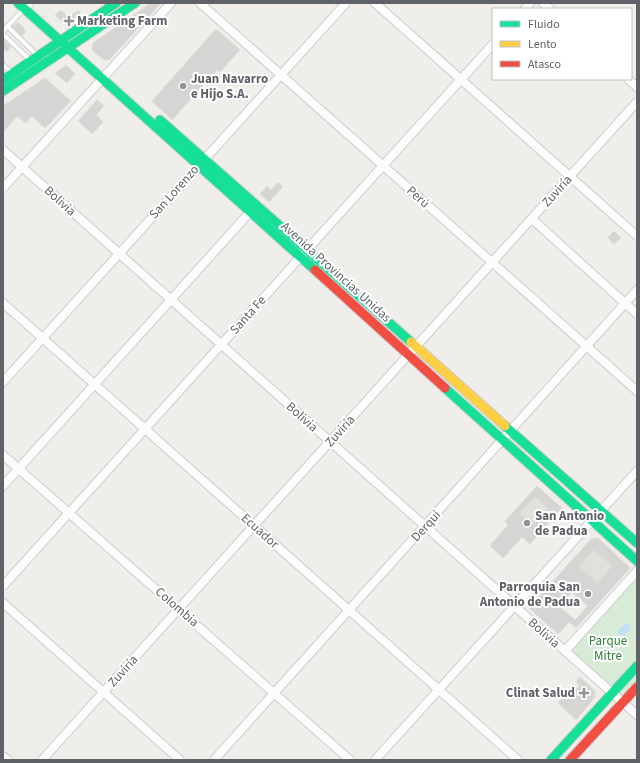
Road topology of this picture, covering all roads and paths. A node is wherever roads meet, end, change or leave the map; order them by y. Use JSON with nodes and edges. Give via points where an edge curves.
{"nodes":[{"id":1,"x":116,"y":3,"type":"edge"},
{"id":2,"x":135,"y":3,"type":"edge"},
{"id":3,"x":171,"y":3,"type":"edge"},
{"id":4,"x":200,"y":3,"type":"edge"},
{"id":5,"x":346,"y":3,"type":"edge"},
{"id":6,"x":375,"y":3,"type":"edge"},
{"id":7,"x":25,"y":4,"type":"edge"},
{"id":8,"x":7,"y":26,"type":"junction"},
{"id":9,"x":3,"y":30,"type":"edge"},
{"id":10,"x":3,"y":34,"type":"edge"},
{"id":11,"x":63,"y":39,"type":"junction"},
{"id":12,"x":492,"y":45,"type":"edge"},
{"id":13,"x":71,"y":46,"type":"junction"},
{"id":14,"x":35,"y":59,"type":"junction"},
{"id":15,"x":3,"y":65,"type":"edge"},
{"id":16,"x":12,"y":74,"type":"junction"},
{"id":17,"x":281,"y":75,"type":"junction"},
{"id":18,"x":104,"y":76,"type":"junction"},
{"id":19,"x":461,"y":79,"type":"junction"},
{"id":20,"x":3,"y":80,"type":"edge"},
{"id":21,"x":629,"y":80,"type":"edge"},
{"id":22,"x":637,"y":87,"type":"edge"},
{"id":23,"x":3,"y":91,"type":"edge"},
{"id":24,"x":637,"y":102,"type":"edge"},
{"id":25,"x":3,"y":150,"type":"edge"},
{"id":26,"x":201,"y":163,"type":"junction"},
{"id":27,"x":383,"y":166,"type":"junction"},
{"id":28,"x":22,"y":167,"type":"junction"},
{"id":29,"x":570,"y":176,"type":"junction"},
{"id":30,"x":3,"y":188,"type":"edge"},
{"id":31,"x":250,"y":212,"type":"junction"},
{"id":32,"x":532,"y":219,"type":"junction"},
{"id":33,"x":637,"y":236,"type":"edge"},
{"id":34,"x":119,"y":254,"type":"junction"},
{"id":35,"x":303,"y":254,"type":"junction"},
{"id":36,"x":492,"y":263,"type":"junction"},
{"id":37,"x":637,"y":290,"type":"edge"},
{"id":38,"x":171,"y":300,"type":"junction"},
{"id":39,"x":3,"y":302,"type":"edge"},
{"id":40,"x":625,"y":304,"type":"junction"},
{"id":41,"x":637,"y":314,"type":"edge"},
{"id":42,"x":43,"y":338,"type":"junction"},
{"id":43,"x":221,"y":345,"type":"junction"},
{"id":44,"x":416,"y":347,"type":"junction"},
{"id":45,"x":587,"y":347,"type":"junction"},
{"id":46,"x":409,"y":355,"type":"junction"},
{"id":47,"x":3,"y":382,"type":"edge"},
{"id":48,"x":95,"y":384,"type":"junction"},
{"id":49,"x":637,"y":391,"type":"edge"},
{"id":50,"x":145,"y":429,"type":"junction"},
{"id":51,"x":511,"y":431,"type":"junction"},
{"id":52,"x":503,"y":440,"type":"junction"},
{"id":53,"x":330,"y":442,"type":"junction"},
{"id":54,"x":3,"y":454,"type":"edge"},
{"id":55,"x":19,"y":469,"type":"junction"},
{"id":56,"x":637,"y":471,"type":"edge"},
{"id":57,"x":3,"y":486,"type":"edge"},
{"id":58,"x":601,"y":511,"type":"junction"},
{"id":59,"x":69,"y":513,"type":"junction"},
{"id":60,"x":592,"y":520,"type":"junction"},
{"id":61,"x":254,"y":526,"type":"junction"},
{"id":62,"x":425,"y":527,"type":"junction"},
{"id":63,"x":637,"y":543,"type":"edge"},
{"id":64,"x":637,"y":561,"type":"edge"},
{"id":65,"x":637,"y":571,"type":"edge"},
{"id":66,"x":3,"y":586,"type":"edge"},
{"id":67,"x":3,"y":603,"type":"edge"},
{"id":68,"x":514,"y":606,"type":"junction"},
{"id":69,"x":179,"y":609,"type":"junction"},
{"id":70,"x":349,"y":610,"type":"junction"},
{"id":71,"x":565,"y":651,"type":"junction"},
{"id":72,"x":637,"y":666,"type":"edge"},
{"id":73,"x":637,"y":687,"type":"edge"},
{"id":74,"x":438,"y":690,"type":"junction"},
{"id":75,"x":104,"y":692,"type":"junction"},
{"id":76,"x":274,"y":693,"type":"junction"},
{"id":77,"x":612,"y":693,"type":"junction"},
{"id":78,"x":622,"y":702,"type":"junction"},
{"id":79,"x":637,"y":715,"type":"edge"},
{"id":80,"x":3,"y":756,"type":"edge"},
{"id":81,"x":8,"y":760,"type":"edge"},
{"id":82,"x":42,"y":760,"type":"edge"},
{"id":83,"x":180,"y":760,"type":"edge"},
{"id":84,"x":214,"y":760,"type":"edge"},
{"id":85,"x":350,"y":760,"type":"edge"},
{"id":86,"x":375,"y":760,"type":"edge"},
{"id":87,"x":518,"y":760,"type":"edge"},
{"id":88,"x":551,"y":760,"type":"edge"},
{"id":89,"x":570,"y":760,"type":"edge"}],
"edges":[{"from":1,"to":11,"type":"main road"},
{"from":2,"to":13,"type":"main road"},
{"from":3,"to":18,"type":"street"},
{"from":4,"to":17,"type":"street","name":"Perú"},
{"from":5,"to":17,"type":"street","name":"San Lorenzo"},
{"from":6,"to":19,"type":"street"},
{"from":7,"to":8,"type":"lane"},
{"from":7,"to":11,"type":"main road","name":"Avenida Provincias Unidas"},
{"from":8,"to":9,"type":"lane"},
{"from":8,"to":14,"type":"lane"},
{"from":10,"to":14,"type":"lane"},
{"from":11,"to":13,"type":"main road","name":"Avenida Provincias Unidas"},
{"from":11,"to":14,"type":"main road"},
{"from":12,"to":19,"type":"street","name":"Santa Fe"},
{"from":13,"to":18,"type":"main road","name":"Avenida Provincias Unidas"},
{"from":13,"to":23,"type":"main road"},
{"from":14,"to":16,"type":"main road"},
{"from":15,"to":16,"type":"lane"},
{"from":16,"to":20,"type":"main road"},
{"from":17,"to":26,"type":"street","name":"San Lorenzo"},
{"from":17,"to":27,"type":"street","name":"Perú"},
{"from":18,"to":26,"type":"main road","name":"Avenida Provincias Unidas"},
{"from":18,"to":28,"type":"street"},
{"from":19,"to":27,"type":"street","name":"Santa Fe"},
{"from":19,"to":29,"type":"street"},
{"from":21,"to":22,"type":"street"},
{"from":24,"to":29,"type":"street","name":"Zuviría"},
{"from":25,"to":28,"type":"street","name":"Bolivia"},
{"from":26,"to":31,"type":"main road","name":"Avenida Provincias Unidas"},
{"from":26,"to":34,"type":"street","name":"San Lorenzo"},
{"from":26,"to":35,"type":"main road","name":"Avenida Provincias Unidas"},
{"from":27,"to":35,"type":"street","name":"Santa Fe"},
{"from":27,"to":36,"type":"street","name":"Perú"},
{"from":28,"to":30,"type":"street"},
{"from":28,"to":34,"type":"street","name":"Bolivia"},
{"from":29,"to":32,"type":"street","name":"Zuviría"},
{"from":29,"to":33,"type":"street"},
{"from":31,"to":35,"type":"main road","name":"Avenida Provincias Unidas"},
{"from":31,"to":38,"type":"street"},
{"from":32,"to":36,"type":"street","name":"Zuviría"},
{"from":32,"to":40,"type":"street"},
{"from":34,"to":38,"type":"street","name":"Bolivia"},
{"from":34,"to":42,"type":"street","name":"San Lorenzo"},
{"from":35,"to":43,"type":"street","name":"Santa Fe"},
{"from":35,"to":44,"type":"main road","name":"Avenida Provincias Unidas"},
{"from":35,"to":46,"type":"main road","name":"Avenida Provincias Unidas"},
{"from":36,"to":44,"type":"street","name":"Zuviría"},
{"from":36,"to":45,"type":"street","name":"Perú"},
{"from":37,"to":40,"type":"street","name":"Derqui"},
{"from":38,"to":43,"type":"street","name":"Bolivia"},
{"from":38,"to":48,"type":"street"},
{"from":39,"to":42,"type":"street","name":"Ecuador"},
{"from":40,"to":41,"type":"street"},
{"from":40,"to":45,"type":"street","name":"Derqui"},
{"from":42,"to":47,"type":"street","name":"San Lorenzo"},
{"from":42,"to":48,"type":"street","name":"Ecuador"},
{"from":43,"to":50,"type":"street","name":"Santa Fe"},
{"from":43,"to":53,"type":"street","name":"Bolivia"},
{"from":44,"to":46,"type":"street","name":"Zuviría"},
{"from":44,"to":51,"type":"main road","name":"Avenida Provincias Unidas"},
{"from":45,"to":49,"type":"street","name":"Perú"},
{"from":45,"to":51,"type":"street","name":"Derqui"},
{"from":46,"to":52,"type":"main road","name":"Avenida Provincias Unidas"},
{"from":46,"to":53,"type":"street","name":"Zuviría"},
{"from":48,"to":50,"type":"street","name":"Ecuador"},
{"from":48,"to":55,"type":"street"},
{"from":50,"to":59,"type":"street","name":"Santa Fe"},
{"from":50,"to":61,"type":"street","name":"Ecuador"},
{"from":51,"to":52,"type":"street","name":"Derqui"},
{"from":51,"to":58,"type":"main road","name":"Avenida Provincias Unidas"},
{"from":52,"to":60,"type":"main road","name":"Avenida Provincias Unidas"},
{"from":52,"to":62,"type":"street","name":"Derqui"},
{"from":53,"to":61,"type":"street","name":"Zuviría"},
{"from":53,"to":62,"type":"street","name":"Bolivia"},
{"from":54,"to":55,"type":"street","name":"Colombia"},
{"from":55,"to":57,"type":"street"},
{"from":55,"to":59,"type":"street","name":"Colombia"},
{"from":56,"to":58,"type":"street"},
{"from":58,"to":60,"type":"street"},
{"from":58,"to":63,"type":"main road","name":"Avenida Provincias Unidas"},
{"from":59,"to":66,"type":"street","name":"Santa Fe"},
{"from":59,"to":69,"type":"street","name":"Colombia"},
{"from":60,"to":64,"type":"main road","name":"Avenida Provincias Unidas"},
{"from":60,"to":68,"type":"street"},
{"from":61,"to":69,"type":"street","name":"Zuviría"},
{"from":61,"to":70,"type":"street","name":"Ecuador"},
{"from":62,"to":68,"type":"street","name":"Bolivia"},
{"from":62,"to":70,"type":"street","name":"Derqui"},
{"from":65,"to":71,"type":"street"},
{"from":67,"to":75,"type":"street"},
{"from":68,"to":71,"type":"street","name":"Bolivia"},
{"from":68,"to":74,"type":"street"},
{"from":69,"to":75,"type":"street","name":"Zuviría"},
{"from":69,"to":76,"type":"street","name":"Colombia"},
{"from":70,"to":74,"type":"street","name":"Ecuador"},
{"from":70,"to":76,"type":"street","name":"Derqui"},
{"from":71,"to":77,"type":"street","name":"Bolivia"},
{"from":72,"to":77,"type":"main road"},
{"from":73,"to":78,"type":"main road"},
{"from":74,"to":86,"type":"street"},
{"from":74,"to":87,"type":"street","name":"Ecuador"},
{"from":75,"to":82,"type":"street","name":"Zuviría"},
{"from":75,"to":83,"type":"street"},
{"from":76,"to":84,"type":"street","name":"Derqui"},
{"from":76,"to":85,"type":"street","name":"Colombia"},
{"from":77,"to":78,"type":"street","name":"Bolivia"},
{"from":77,"to":88,"type":"main road"},
{"from":78,"to":79,"type":"street","name":"Bolivia"},
{"from":78,"to":89,"type":"main road"},
{"from":80,"to":81,"type":"street"}]}
